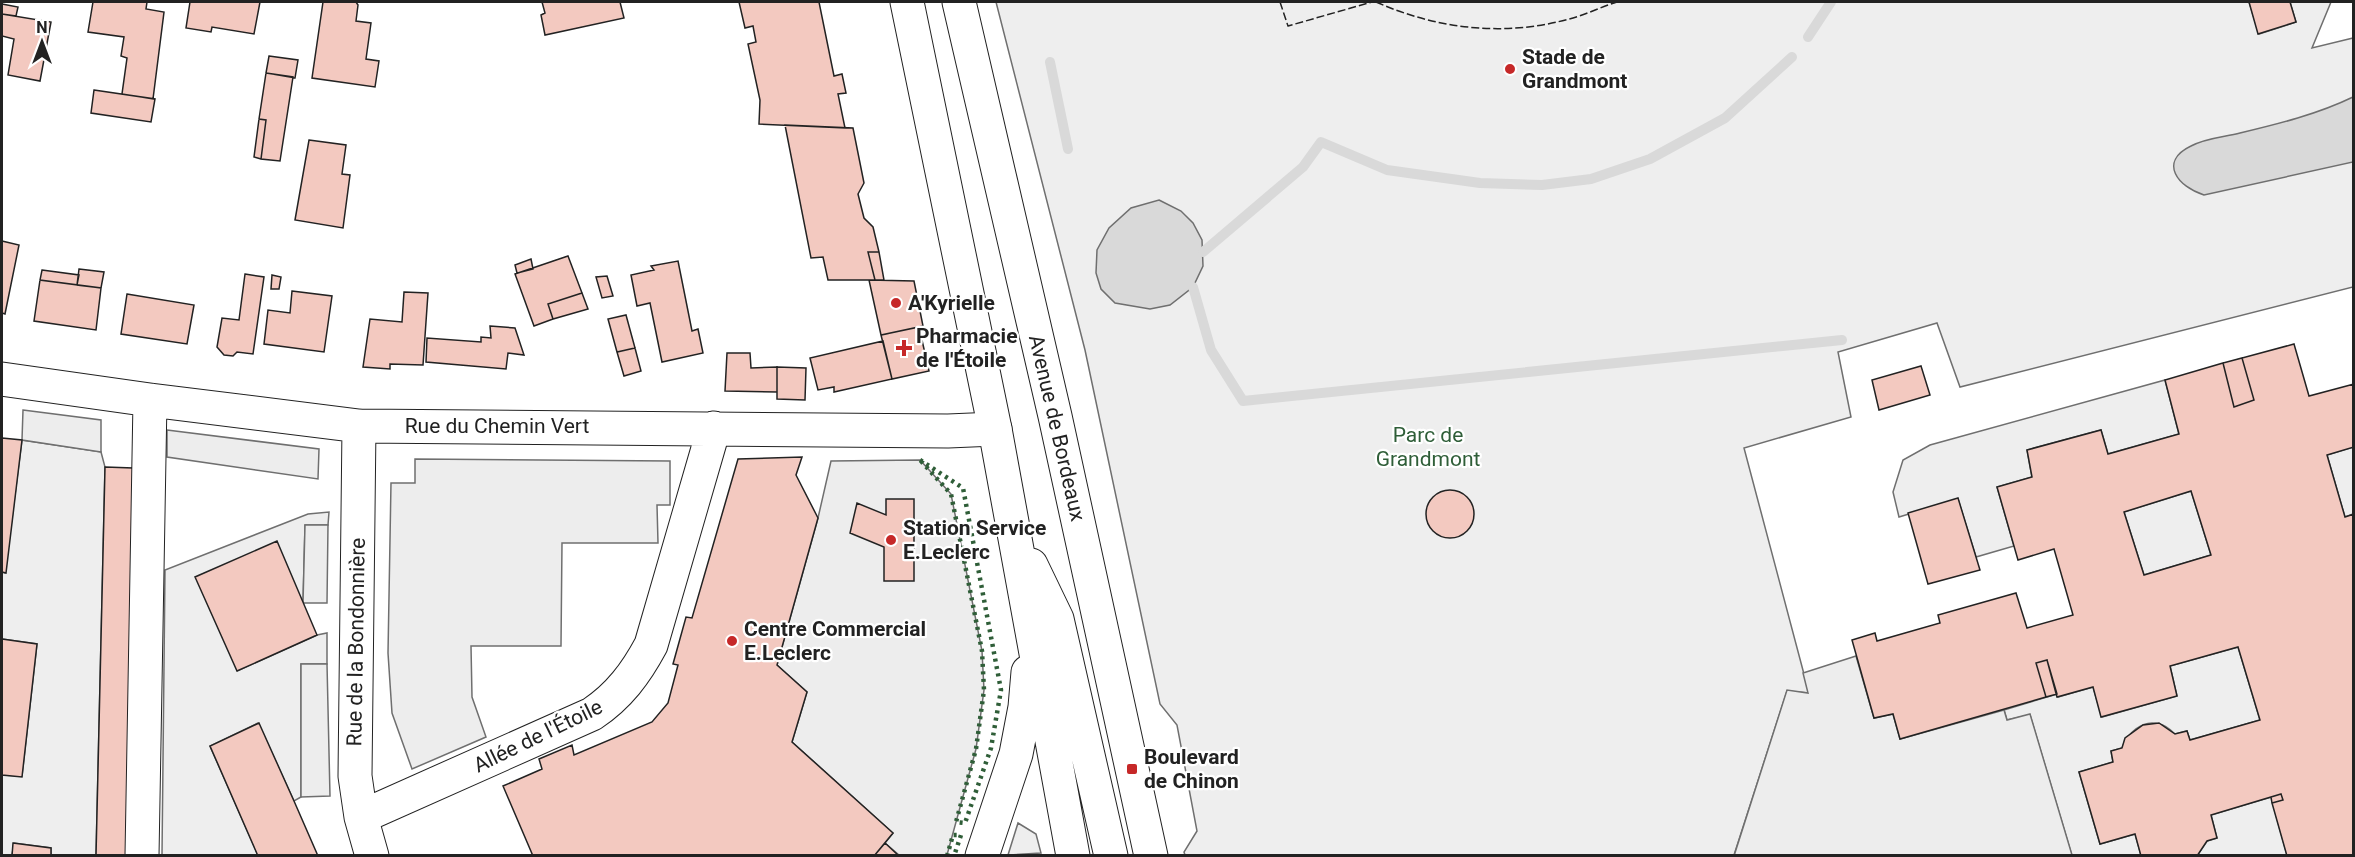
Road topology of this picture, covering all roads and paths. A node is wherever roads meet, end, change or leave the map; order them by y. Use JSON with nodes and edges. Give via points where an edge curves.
{"nodes":[{"id":1,"x":907,"y":2,"type":"edge"},
{"id":2,"x":959,"y":2,"type":"edge"},
{"id":3,"x":2,"y":379,"type":"edge"},
{"id":4,"x":150,"y":400,"type":"junction"},
{"id":5,"x":359,"y":426,"type":"junction"},
{"id":6,"x":714,"y":428,"type":"junction"},
{"id":7,"x":995,"y":429,"type":"junction"},
{"id":8,"x":1012,"y":525,"type":"junction"},
{"id":9,"x":1031,"y":634,"type":"junction"},
{"id":10,"x":361,"y":817,"type":"junction"},
{"id":11,"x":142,"y":855,"type":"edge"},
{"id":12,"x":372,"y":855,"type":"edge"},
{"id":13,"x":982,"y":855,"type":"edge"},
{"id":14,"x":1074,"y":855,"type":"edge"},
{"id":15,"x":1112,"y":855,"type":"edge"},
{"id":16,"x":1151,"y":855,"type":"edge"}],
"edges":[{"from":1,"to":7,"type":"main road"},
{"from":2,"to":16,"type":"main road","name":"Avenue de Bordeaux","via":[[1058,428]]},
{"from":3,"to":4,"type":"main road","name":"Rue du Chemin Vert"},
{"from":4,"to":5,"type":"main road","name":"Rue du Chemin Vert"},
{"from":4,"to":11,"type":"main road"},
{"from":5,"to":6,"type":"main road","name":"Rue du Chemin Vert"},
{"from":5,"to":10,"type":"main road","name":"Rue de la Bondonnière","via":[[355,776]]},
{"from":6,"to":7,"type":"main road","name":"Rue du Chemin Vert"},
{"from":6,"to":10,"type":"main road","name":"Allée de l'Étoile","via":[[651,645],[618,694],[592,714]]},
{"from":7,"to":8,"type":"main road"},
{"from":8,"to":9,"type":"main road"},
{"from":8,"to":15,"type":"main road","via":[[1057,620]]},
{"from":9,"to":13,"type":"main road","via":[[1025,707],[1016,754]]},
{"from":9,"to":14,"type":"main road"},
{"from":10,"to":12,"type":"main road","name":"Rue de la Bondonnière"}]}
